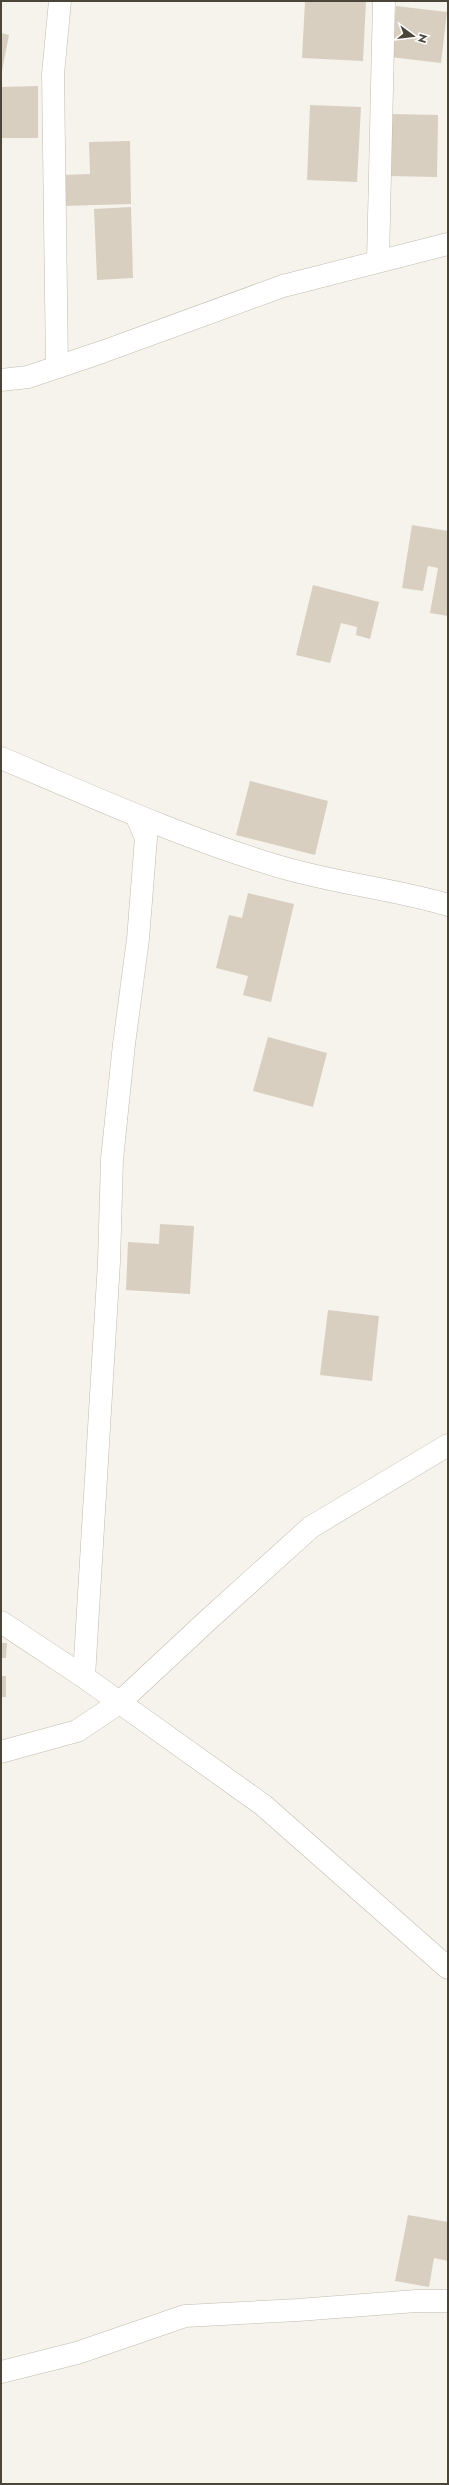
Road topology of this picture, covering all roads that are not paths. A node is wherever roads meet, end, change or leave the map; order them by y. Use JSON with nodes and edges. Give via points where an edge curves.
{"nodes":[{"id":1,"x":60,"y":1,"type":"edge"},
{"id":2,"x":384,"y":1,"type":"edge"},
{"id":3,"x":448,"y":244,"type":"edge"},
{"id":4,"x":378,"y":261,"type":"junction"},
{"id":5,"x":57,"y":367,"type":"junction"},
{"id":6,"x":1,"y":380,"type":"edge"},
{"id":7,"x":1,"y":758,"type":"edge"},
{"id":8,"x":136,"y":815,"type":"junction"},
{"id":9,"x":448,"y":904,"type":"edge"},
{"id":10,"x":448,"y":1445,"type":"edge"},
{"id":11,"x":1,"y":1622,"type":"edge"},
{"id":12,"x":84,"y":1677,"type":"junction"},
{"id":13,"x":119,"y":1703,"type":"junction"},
{"id":14,"x":1,"y":1752,"type":"edge"},
{"id":15,"x":448,"y":1968,"type":"edge"},
{"id":16,"x":448,"y":2301,"type":"edge"},
{"id":17,"x":1,"y":2372,"type":"edge"}],
"edges":[{"from":1,"to":5,"type":"street","via":[[53,74]]},
{"from":2,"to":4,"type":"street"},
{"from":3,"to":4,"type":"street"},
{"from":4,"to":5,"type":"street","via":[[283,286]]},
{"from":5,"to":6,"type":"street","via":[[28,377]]},
{"from":7,"to":8,"type":"street"},
{"from":8,"to":9,"type":"street","via":[[274,865],[341,883],[414,895]]},
{"from":8,"to":12,"type":"street","via":[[146,838],[138,939],[112,1159],[109,1262]]},
{"from":10,"to":13,"type":"street","via":[[311,1527]]},
{"from":11,"to":12,"type":"street"},
{"from":12,"to":13,"type":"street"},
{"from":13,"to":14,"type":"street","via":[[77,1731]]},
{"from":13,"to":15,"type":"street","via":[[263,1805]]},
{"from":16,"to":17,"type":"street","via":[[184,2316],[77,2353]]}]}
